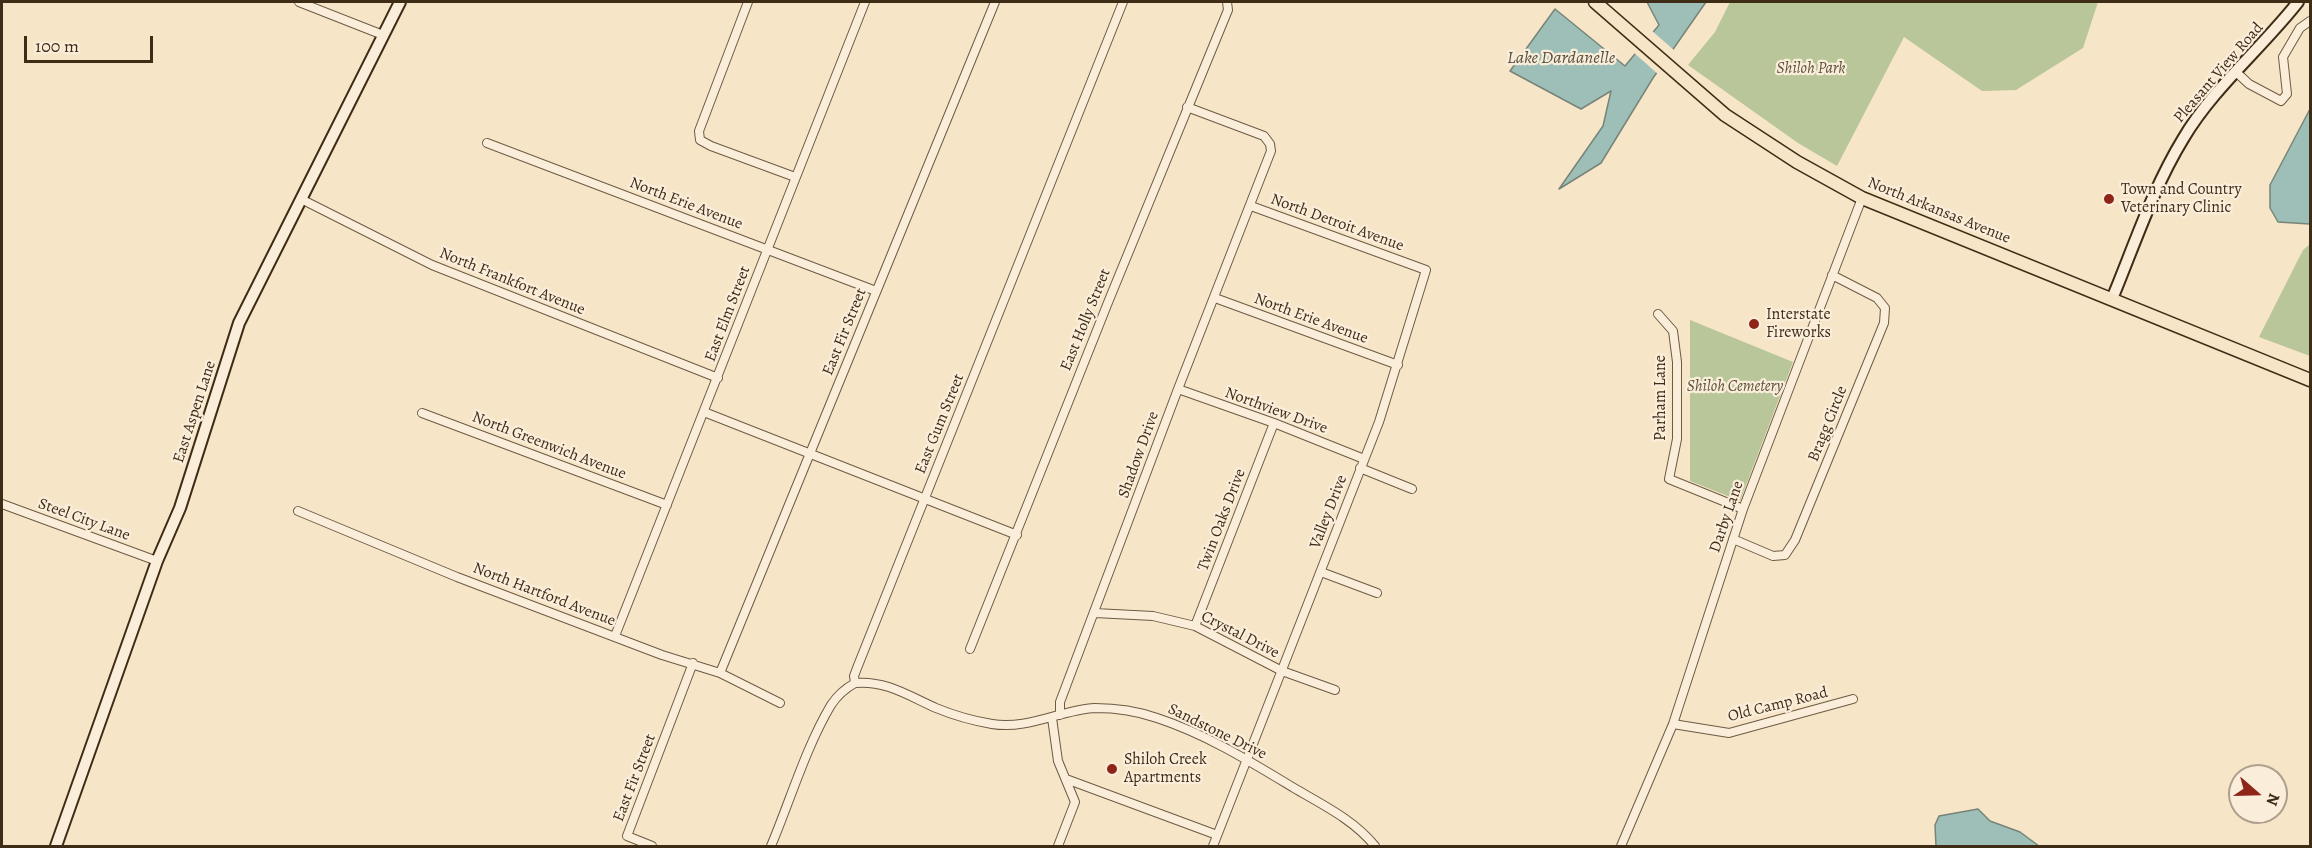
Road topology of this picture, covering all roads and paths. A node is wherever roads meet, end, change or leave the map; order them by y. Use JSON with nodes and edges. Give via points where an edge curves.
{"nodes":[{"id":1,"x":299,"y":2,"type":"edge"},
{"id":2,"x":400,"y":2,"type":"edge"},
{"id":3,"x":748,"y":2,"type":"edge"},
{"id":4,"x":866,"y":2,"type":"edge"},
{"id":5,"x":995,"y":2,"type":"edge"},
{"id":6,"x":1123,"y":2,"type":"edge"},
{"id":7,"x":1227,"y":2,"type":"edge"},
{"id":8,"x":1595,"y":2,"type":"edge"},
{"id":9,"x":2298,"y":2,"type":"edge"},
{"id":10,"x":2310,"y":21,"type":"edge"},
{"id":11,"x":383,"y":35,"type":"junction"},
{"id":12,"x":2236,"y":72,"type":"junction"},
{"id":13,"x":1187,"y":107,"type":"junction"},
{"id":14,"x":487,"y":143,"type":"dead end"},
{"id":15,"x":795,"y":177,"type":"junction"},
{"id":16,"x":1863,"y":198,"type":"junction"},
{"id":17,"x":301,"y":199,"type":"junction"},
{"id":18,"x":1251,"y":206,"type":"junction"},
{"id":19,"x":767,"y":249,"type":"junction"},
{"id":20,"x":1426,"y":270,"type":"joint"},
{"id":21,"x":1832,"y":275,"type":"junction"},
{"id":22,"x":876,"y":291,"type":"junction"},
{"id":23,"x":1215,"y":298,"type":"junction"},
{"id":24,"x":2112,"y":299,"type":"junction"},
{"id":25,"x":1658,"y":314,"type":"dead end"},
{"id":26,"x":1398,"y":365,"type":"junction"},
{"id":27,"x":718,"y":378,"type":"junction"},
{"id":28,"x":2310,"y":380,"type":"edge"},
{"id":29,"x":1178,"y":389,"type":"junction"},
{"id":30,"x":704,"y":412,"type":"junction"},
{"id":31,"x":422,"y":413,"type":"dead end"},
{"id":32,"x":1274,"y":423,"type":"junction"},
{"id":33,"x":810,"y":453,"type":"junction"},
{"id":34,"x":1364,"y":459,"type":"junction"},
{"id":35,"x":1360,"y":468,"type":"junction"},
{"id":36,"x":1412,"y":489,"type":"dead end"},
{"id":37,"x":925,"y":498,"type":"junction"},
{"id":38,"x":2,"y":504,"type":"edge"},
{"id":39,"x":667,"y":505,"type":"junction"},
{"id":40,"x":1743,"y":509,"type":"junction"},
{"id":41,"x":298,"y":512,"type":"dead end"},
{"id":42,"x":1017,"y":535,"type":"junction"},
{"id":43,"x":1733,"y":539,"type":"junction"},
{"id":44,"x":157,"y":561,"type":"junction"},
{"id":45,"x":1321,"y":572,"type":"junction"},
{"id":46,"x":1377,"y":592,"type":"dead end"},
{"id":47,"x":1095,"y":613,"type":"junction"},
{"id":48,"x":1195,"y":626,"type":"junction"},
{"id":49,"x":615,"y":636,"type":"junction"},
{"id":50,"x":970,"y":649,"type":"dead end"},
{"id":51,"x":693,"y":663,"type":"junction"},
{"id":52,"x":1282,"y":671,"type":"junction"},
{"id":53,"x":720,"y":673,"type":"junction"},
{"id":54,"x":855,"y":683,"type":"junction"},
{"id":55,"x":1335,"y":690,"type":"dead end"},
{"id":56,"x":1853,"y":699,"type":"dead end"},
{"id":57,"x":780,"y":703,"type":"dead end"},
{"id":58,"x":1056,"y":716,"type":"junction"},
{"id":59,"x":1673,"y":724,"type":"junction"},
{"id":60,"x":1247,"y":760,"type":"junction"},
{"id":61,"x":1066,"y":779,"type":"junction"},
{"id":62,"x":1217,"y":835,"type":"junction"},
{"id":63,"x":56,"y":846,"type":"edge"},
{"id":64,"x":652,"y":846,"type":"edge"},
{"id":65,"x":771,"y":846,"type":"edge"},
{"id":66,"x":1058,"y":846,"type":"edge"},
{"id":67,"x":1213,"y":846,"type":"edge"},
{"id":68,"x":1375,"y":846,"type":"edge"},
{"id":69,"x":1621,"y":846,"type":"edge"}],
"edges":[{"from":1,"to":11,"type":"street"},
{"from":2,"to":11,"type":"street","name":"East Aspen Lane"},
{"from":3,"to":15,"type":"street","via":[[699,131],[700,140]]},
{"from":4,"to":15,"type":"street","name":"East Elm Street"},
{"from":5,"to":22,"type":"street","name":"East Fir Street"},
{"from":6,"to":37,"type":"street","name":"East Gum Street"},
{"from":7,"to":13,"type":"street","name":"East Holly Street","via":[[1228,10]]},
{"from":8,"to":16,"type":"main road","name":"North Arkansas Avenue","via":[[1725,115],[1825,179]]},
{"from":9,"to":12,"type":"street","name":"Pleasant View Road"},
{"from":10,"to":12,"type":"street","via":[[2300,28],[2283,57],[2287,94],[2281,101],[2249,84]]},
{"from":11,"to":17,"type":"street","name":"East Aspen Lane"},
{"from":12,"to":24,"type":"street","name":"Pleasant View Road","via":[[2183,138]]},
{"from":13,"to":18,"type":"street","name":"North Detroit Avenue","via":[[1264,136],[1270,144],[1271,151]]},
{"from":13,"to":42,"type":"street","name":"East Holly Street"},
{"from":14,"to":19,"type":"street","name":"North Erie Avenue"},
{"from":15,"to":19,"type":"street","name":"East Elm Street"},
{"from":16,"to":21,"type":"street","name":"Darby Lane"},
{"from":16,"to":24,"type":"main road","name":"North Arkansas Avenue"},
{"from":17,"to":27,"type":"street","name":"North Frankfort Avenue","via":[[432,265]]},
{"from":17,"to":44,"type":"street","name":"East Aspen Lane","via":[[239,323],[180,508]]},
{"from":18,"to":20,"type":"street","name":"North Detroit Avenue"},
{"from":18,"to":23,"type":"street","name":"Shadow Drive"},
{"from":19,"to":22,"type":"street","name":"North Erie Avenue"},
{"from":19,"to":27,"type":"street","name":"East Elm Street"},
{"from":20,"to":26,"type":"street","name":"Valley Drive"},
{"from":21,"to":40,"type":"street","name":"Darby Lane"},
{"from":21,"to":43,"type":"street","name":"Bragg Circle","via":[[1877,298],[1885,308],[1884,323],[1795,540],[1785,555],[1773,556]]},
{"from":22,"to":33,"type":"street","name":"East Fir Street"},
{"from":23,"to":26,"type":"street","name":"North Erie Avenue"},
{"from":23,"to":29,"type":"street","name":"Shadow Drive"},
{"from":24,"to":28,"type":"main road","name":"North Arkansas Avenue"},
{"from":25,"to":40,"type":"street","name":"Parham Lane","via":[[1673,330],[1677,362],[1677,439],[1669,479]]},
{"from":26,"to":34,"type":"street","name":"Valley Drive"},
{"from":27,"to":30,"type":"street","name":"East Elm Street"},
{"from":29,"to":32,"type":"street","name":"Northview Drive"},
{"from":29,"to":47,"type":"street","name":"Shadow Drive"},
{"from":30,"to":33,"type":"street"},
{"from":30,"to":39,"type":"street","name":"East Elm Street"},
{"from":31,"to":39,"type":"street","name":"North Greenwich Avenue"},
{"from":32,"to":34,"type":"street","name":"Northview Drive"},
{"from":32,"to":48,"type":"street","name":"Twin Oaks Drive"},
{"from":33,"to":37,"type":"street"},
{"from":33,"to":53,"type":"street","name":"East Fir Street"},
{"from":34,"to":35,"type":"street","name":"Valley Drive"},
{"from":35,"to":36,"type":"street"},
{"from":35,"to":45,"type":"street","name":"Valley Drive"},
{"from":37,"to":42,"type":"street"},
{"from":37,"to":54,"type":"street","name":"East Gum Street","via":[[854,676]]},
{"from":38,"to":44,"type":"street","name":"Steel City Lane"},
{"from":39,"to":49,"type":"street","name":"East Elm Street"},
{"from":40,"to":43,"type":"street","name":"Darby Lane"},
{"from":41,"to":49,"type":"street","name":"North Hartford Avenue"},
{"from":42,"to":50,"type":"street","name":"East Holly Street"},
{"from":43,"to":59,"type":"street","name":"Darby Lane"},
{"from":44,"to":63,"type":"street","name":"East Aspen Lane"},
{"from":45,"to":46,"type":"street"},
{"from":45,"to":52,"type":"street","name":"Valley Drive"},
{"from":47,"to":48,"type":"street","name":"Crystal Drive","via":[[1152,616]]},
{"from":47,"to":58,"type":"street","name":"Shadow Drive"},
{"from":48,"to":52,"type":"street","name":"Crystal Drive"},
{"from":49,"to":51,"type":"street","name":"North Hartford Avenue"},
{"from":51,"to":53,"type":"street","name":"North Hartford Avenue"},
{"from":51,"to":64,"type":"street","name":"East Fir Street","via":[[627,836]]},
{"from":52,"to":55,"type":"street","name":"Crystal Drive"},
{"from":52,"to":60,"type":"street","name":"Valley Drive"},
{"from":53,"to":57,"type":"street","name":"North Hartford Avenue"},
{"from":54,"to":58,"type":"street","name":"Sandstone Drive","via":[[900,689],[937,708],[990,724],[1006,726]]},
{"from":54,"to":65,"type":"street","via":[[832,703]]},
{"from":56,"to":59,"type":"street","name":"Old Camp Road","via":[[1729,733]]},
{"from":58,"to":60,"type":"street","name":"Sandstone Drive","via":[[1093,708],[1135,711],[1179,726]]},
{"from":58,"to":61,"type":"street","via":[[1058,761]]},
{"from":59,"to":69,"type":"street","name":"Darby Lane"},
{"from":60,"to":62,"type":"street","name":"Valley Drive"},
{"from":60,"to":68,"type":"street","name":"Sandstone Drive","via":[[1341,816]]},
{"from":61,"to":62,"type":"street"},
{"from":61,"to":66,"type":"street","via":[[1075,802]]},
{"from":62,"to":67,"type":"street","name":"Valley Drive"}]}
